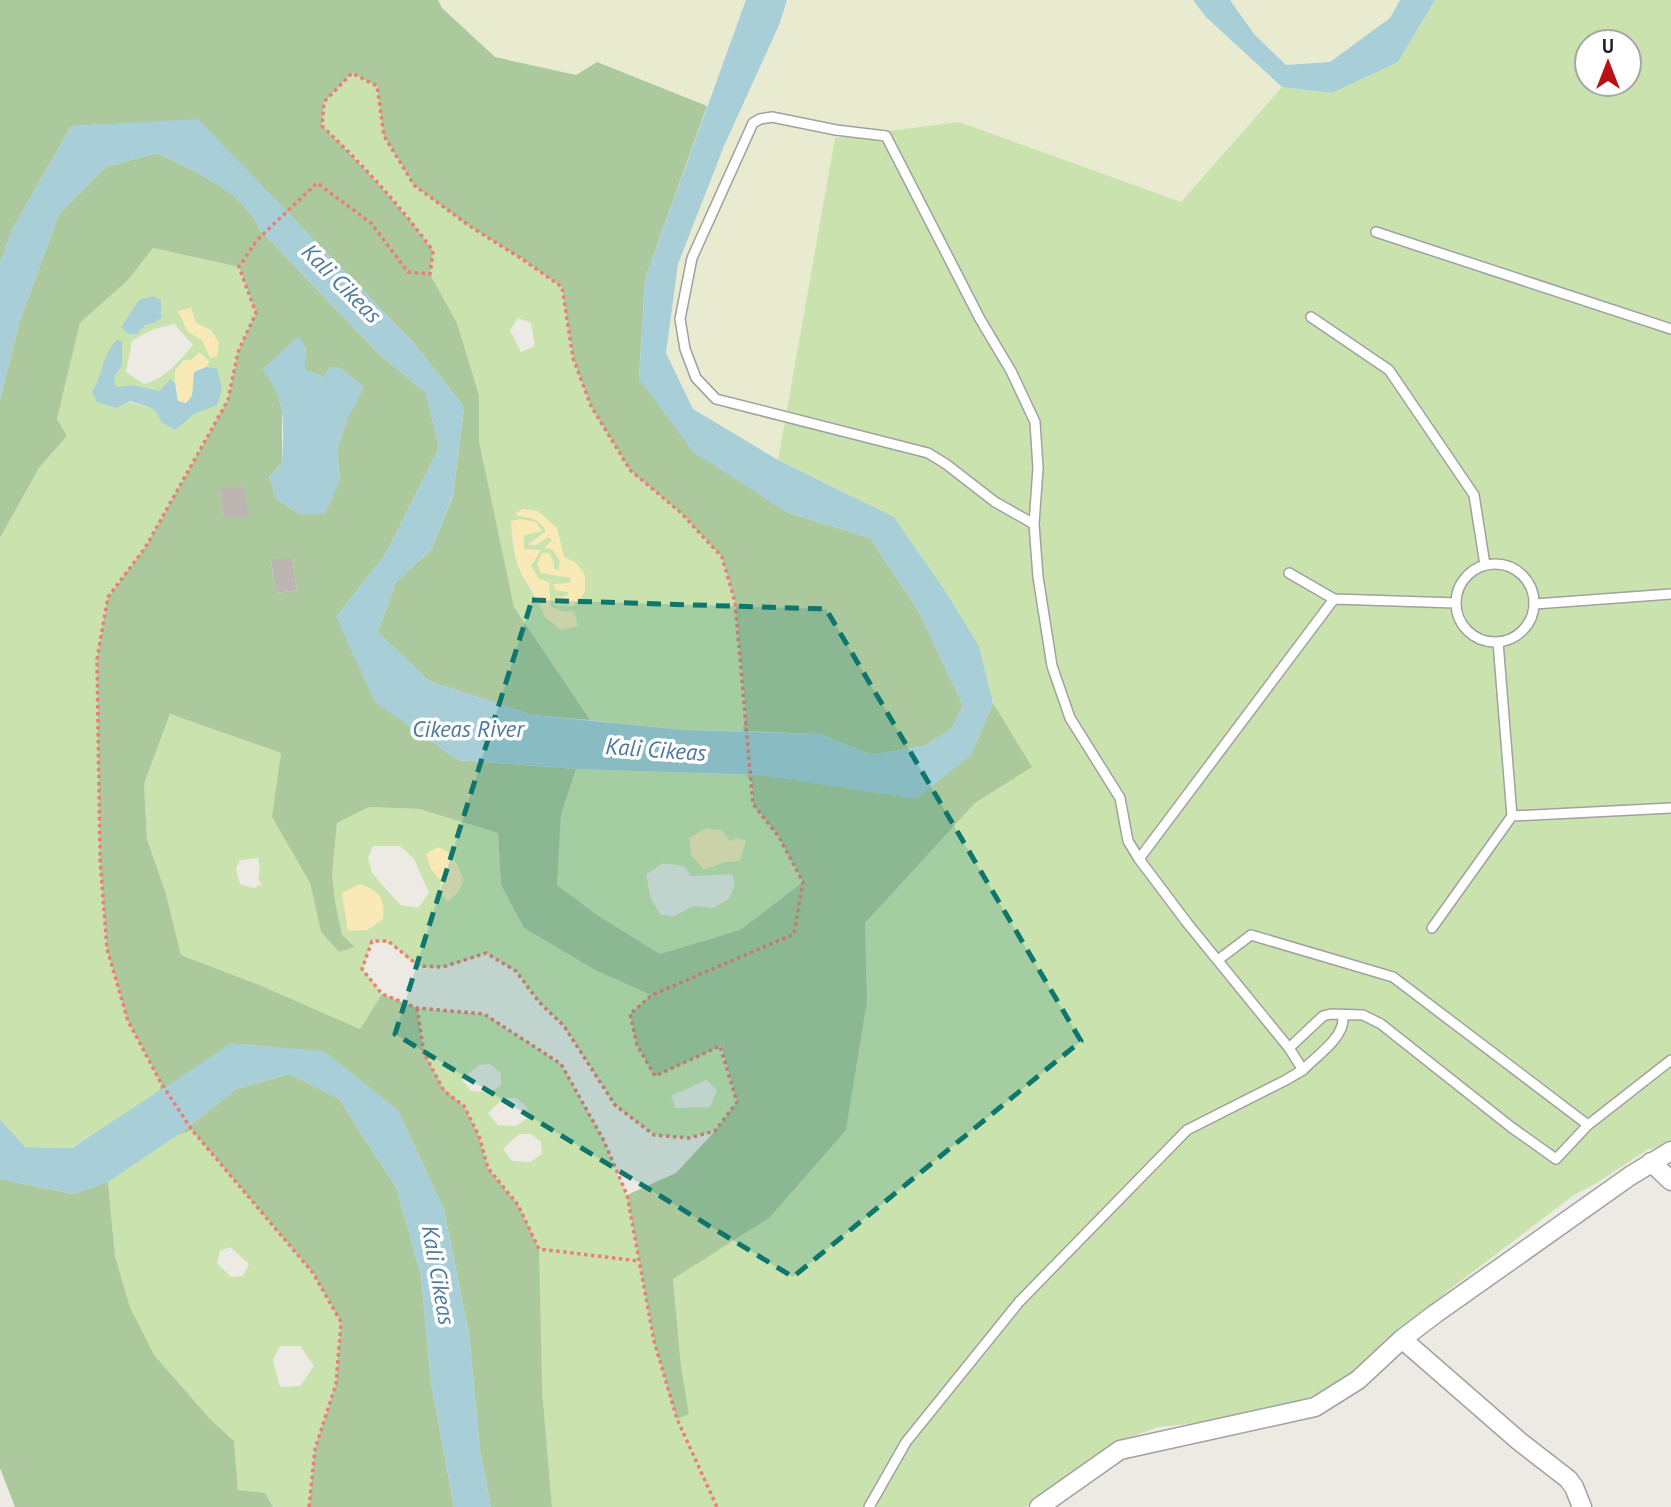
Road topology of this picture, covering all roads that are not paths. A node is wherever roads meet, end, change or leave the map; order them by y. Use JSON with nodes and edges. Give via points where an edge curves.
{"nodes":[{"id":1,"x":1376,"y":232,"type":"dead end"},
{"id":2,"x":1311,"y":317,"type":"dead end"},
{"id":3,"x":1671,"y":329,"type":"edge"},
{"id":4,"x":1034,"y":523,"type":"junction"},
{"id":5,"x":1485,"y":565,"type":"junction"},
{"id":6,"x":1289,"y":573,"type":"dead end"},
{"id":7,"x":1671,"y":594,"type":"edge"},
{"id":8,"x":1334,"y":599,"type":"junction"},
{"id":9,"x":1456,"y":603,"type":"junction"},
{"id":10,"x":1535,"y":604,"type":"junction"},
{"id":11,"x":1498,"y":642,"type":"junction"},
{"id":12,"x":1671,"y":808,"type":"edge"},
{"id":13,"x":1512,"y":816,"type":"junction"},
{"id":14,"x":1139,"y":859,"type":"junction"},
{"id":15,"x":1432,"y":928,"type":"dead end"},
{"id":16,"x":1218,"y":960,"type":"junction"},
{"id":17,"x":1343,"y":1016,"type":"junction"},
{"id":18,"x":1289,"y":1048,"type":"junction"},
{"id":19,"x":1671,"y":1060,"type":"edge"},
{"id":20,"x":1303,"y":1069,"type":"junction"},
{"id":21,"x":1588,"y":1125,"type":"junction"},
{"id":22,"x":1671,"y":1151,"type":"edge"},
{"id":23,"x":1651,"y":1162,"type":"junction"},
{"id":24,"x":1671,"y":1181,"type":"edge"},
{"id":25,"x":1402,"y":1339,"type":"junction"},
{"id":26,"x":869,"y":1507,"type":"edge"},
{"id":27,"x":1039,"y":1507,"type":"edge"},
{"id":28,"x":1582,"y":1507,"type":"edge"}],
"edges":[{"from":1,"to":3,"type":"lane"},
{"from":2,"to":5,"type":"lane","via":[[1389,370],[1474,495]]},
{"from":4,"to":4,"type":"lane","via":[[1035,422],[886,136],[772,117],[753,123],[692,258],[680,319],[696,378],[716,399],[928,453],[995,502]]},
{"from":4,"to":14,"type":"lane","via":[[1052,666],[1070,718],[1120,798],[1128,841]]},
{"from":5,"to":9,"type":"lane","via":[[1464,579]]},
{"from":5,"to":10,"type":"lane","via":[[1506,566],[1525,577]]},
{"from":6,"to":8,"type":"lane"},
{"from":7,"to":10,"type":"lane"},
{"from":8,"to":9,"type":"lane"},
{"from":8,"to":14,"type":"lane"},
{"from":9,"to":11,"type":"lane","via":[[1464,627],[1485,641]]},
{"from":10,"to":11,"type":"lane","via":[[1524,630]]},
{"from":11,"to":13,"type":"lane"},
{"from":12,"to":13,"type":"lane"},
{"from":13,"to":15,"type":"lane"},
{"from":14,"to":16,"type":"lane"},
{"from":16,"to":18,"type":"lane"},
{"from":16,"to":21,"type":"lane","via":[[1251,935],[1392,977]]},
{"from":17,"to":18,"type":"lane","via":[[1323,1016]]},
{"from":17,"to":20,"type":"lane","via":[[1344,1026],[1336,1037]]},
{"from":17,"to":21,"type":"lane","via":[[1363,1016],[1381,1024],[1556,1159]]},
{"from":18,"to":20,"type":"lane"},
{"from":19,"to":21,"type":"lane"},
{"from":20,"to":26,"type":"lane","via":[[1187,1130],[1018,1302],[906,1442]]},
{"from":22,"to":23,"type":"street"},
{"from":23,"to":24,"type":"street"},
{"from":23,"to":25,"type":"street"},
{"from":25,"to":27,"type":"street","via":[[1358,1380],[1315,1407],[1121,1450]]},
{"from":25,"to":28,"type":"street","via":[[1568,1479]]}]}
